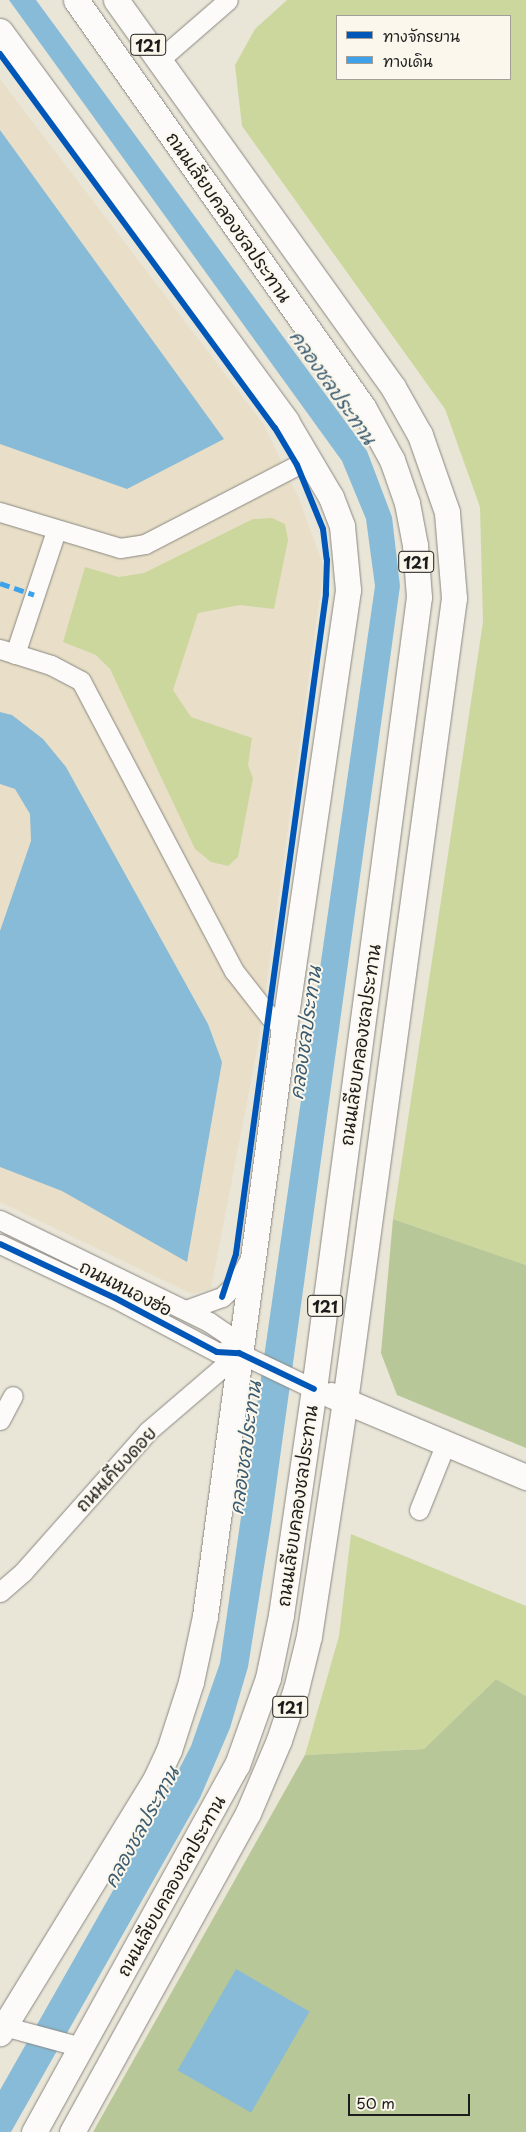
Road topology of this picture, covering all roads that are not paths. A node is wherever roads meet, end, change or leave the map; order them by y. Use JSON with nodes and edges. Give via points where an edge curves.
{"nodes":[{"id":1,"x":76,"y":0,"type":"edge"},
{"id":2,"x":116,"y":0,"type":"edge"},
{"id":3,"x":228,"y":0,"type":"edge"},
{"id":4,"x":0,"y":31,"type":"edge"},
{"id":5,"x":158,"y":60,"type":"junction"},
{"id":6,"x":309,"y":459,"type":"junction"},
{"id":7,"x":0,"y":512,"type":"edge"},
{"id":8,"x":56,"y":530,"type":"junction"},
{"id":9,"x":7,"y":651,"type":"edge"},
{"id":10,"x":284,"y":1027,"type":"junction"},
{"id":11,"x":0,"y":1220,"type":"edge"},
{"id":12,"x":0,"y":1244,"type":"edge"},
{"id":13,"x":253,"y":1254,"type":"junction"},
{"id":14,"x":186,"y":1310,"type":"junction"},
{"id":15,"x":239,"y":1353,"type":"junction"},
{"id":16,"x":314,"y":1390,"type":"junction"},
{"id":17,"x":13,"y":1396,"type":"dead end"},
{"id":18,"x":345,"y":1401,"type":"junction"},
{"id":19,"x":0,"y":1420,"type":"edge"},
{"id":20,"x":446,"y":1443,"type":"junction"},
{"id":21,"x":526,"y":1477,"type":"edge"},
{"id":22,"x":419,"y":1510,"type":"dead end"},
{"id":23,"x":0,"y":1592,"type":"edge"},
{"id":24,"x":1,"y":2028,"type":"edge"},
{"id":25,"x":81,"y":2047,"type":"junction"},
{"id":26,"x":44,"y":2129,"type":"edge"},
{"id":27,"x":72,"y":2132,"type":"edge"}],
"edges":[{"from":1,"to":16,"type":"main road","name":"ถนนเลียบคลองชลประทาน","number":"121","via":[[363,406],[392,460],[407,503],[415,545],[417,607]]},
{"from":2,"to":5,"type":"main road","name":"ถนนเลียบคลองชลประทาน","number":"121"},
{"from":3,"to":5,"type":"street"},
{"from":4,"to":6,"type":"main road","via":[[286,421]]},
{"from":5,"to":18,"type":"main road","name":"ถนนเลียบคลองชลประทาน","number":"121","via":[[393,387],[420,435],[447,512],[454,598]]},
{"from":6,"to":8,"type":"street","via":[[145,544],[120,548]]},
{"from":6,"to":10,"type":"main road","via":[[331,497],[342,526],[348,590]]},
{"from":7,"to":8,"type":"street"},
{"from":8,"to":9,"type":"street"},
{"from":9,"to":10,"type":"street","via":[[60,668],[81,681],[234,971],[270,1017]]},
{"from":10,"to":13,"type":"main road"},
{"from":11,"to":14,"type":"street","name":"ถนนหนองฮ่อ"},
{"from":12,"to":15,"type":"street","name":"ถนนหนองฮ่อ","via":[[115,1298],[217,1352]]},
{"from":13,"to":14,"type":"street","via":[[236,1284],[222,1297]]},
{"from":13,"to":15,"type":"main road"},
{"from":14,"to":15,"type":"street","name":"ถนนหนองฮ่อ","via":[[227,1334]]},
{"from":15,"to":16,"type":"street"},
{"from":15,"to":23,"type":"street","name":"ถนนเคียงดอย","via":[[148,1431],[23,1572]]},
{"from":15,"to":24,"type":"main road","via":[[205,1616],[190,1682],[169,1750],[126,1831]]},
{"from":16,"to":18,"type":"main road"},
{"from":16,"to":25,"type":"main road","name":"ถนนเลียบคลองชลประทาน","number":"121","via":[[280,1624],[256,1716],[237,1765],[213,1811]]},
{"from":17,"to":19,"type":"street"},
{"from":18,"to":20,"type":"main road"},
{"from":18,"to":27,"type":"main road","name":"ถนนเลียบคลองชลประทาน","number":"121","via":[[309,1636],[279,1740],[248,1813]]},
{"from":20,"to":21,"type":"main road"},
{"from":20,"to":22,"type":"street"},
{"from":24,"to":25,"type":"street"},
{"from":25,"to":26,"type":"main road","name":"ถนนเลียบคลองชลประทาน","number":"121"}]}
